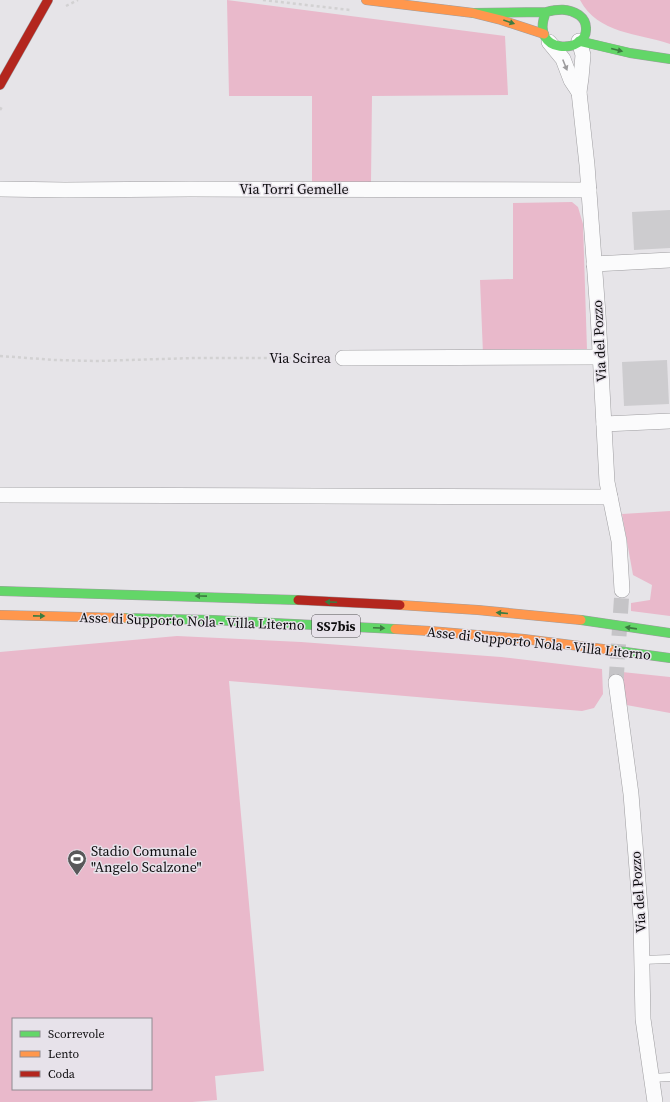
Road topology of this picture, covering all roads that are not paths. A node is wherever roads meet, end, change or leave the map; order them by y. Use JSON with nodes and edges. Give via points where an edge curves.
{"nodes":[{"id":1,"x":48,"y":0,"type":"edge"},
{"id":2,"x":366,"y":0,"type":"edge"},
{"id":3,"x":576,"y":4,"type":"edge"},
{"id":4,"x":549,"y":6,"type":"edge"},
{"id":5,"x":473,"y":13,"type":"junction"},
{"id":6,"x":546,"y":37,"type":"junction"},
{"id":7,"x":579,"y":41,"type":"junction"},
{"id":8,"x":633,"y":44,"type":"dead end"},
{"id":9,"x":670,"y":58,"type":"edge"},
{"id":10,"x":0,"y":85,"type":"edge"},
{"id":11,"x":579,"y":92,"type":"junction"},
{"id":12,"x":0,"y":189,"type":"edge"},
{"id":13,"x":589,"y":190,"type":"junction"},
{"id":14,"x":670,"y":260,"type":"edge"},
{"id":15,"x":594,"y":264,"type":"junction"},
{"id":16,"x":600,"y":357,"type":"junction"},
{"id":17,"x":343,"y":358,"type":"road end"},
{"id":18,"x":670,"y":421,"type":"edge"},
{"id":19,"x":604,"y":424,"type":"junction"},
{"id":20,"x":0,"y":495,"type":"edge"},
{"id":21,"x":610,"y":497,"type":"junction"},
{"id":22,"x":622,"y":590,"type":"tunnel mouth"},
{"id":23,"x":0,"y":591,"type":"edge"},
{"id":24,"x":0,"y":615,"type":"edge"},
{"id":25,"x":670,"y":633,"type":"edge"},
{"id":26,"x":670,"y":658,"type":"edge"},
{"id":27,"x":616,"y":682,"type":"tunnel mouth"},
{"id":28,"x":670,"y":959,"type":"edge"},
{"id":29,"x":642,"y":960,"type":"junction"},
{"id":30,"x":670,"y":1077,"type":"edge"},
{"id":31,"x":651,"y":1078,"type":"junction"},
{"id":32,"x":655,"y":1102,"type":"edge"}],
"edges":[{"from":1,"to":10,"type":"main road"},
{"from":2,"to":5,"type":"main road"},
{"from":3,"to":4,"type":"main road","via":[[564,2]]},
{"from":3,"to":7,"type":"main road","via":[[589,23]]},
{"from":4,"to":5,"type":"main road","via":[[510,12]]},
{"from":4,"to":6,"type":"main road","via":[[542,19]]},
{"from":5,"to":6,"type":"main road","one_way":true,"via":[[501,20]]},
{"from":6,"to":7,"type":"main road","via":[[560,47],[573,45]]},
{"from":6,"to":11,"type":"street","one_way":true,"via":[[563,59]]},
{"from":7,"to":9,"type":"main road","one_way":true,"via":[[630,53]]},
{"from":7,"to":11,"type":"street","via":[[583,55]]},
{"from":8,"to":9,"type":"main road"},
{"from":11,"to":13,"type":"street","name":"Via del Pozzo"},
{"from":12,"to":13,"type":"street","name":"Via Torri Gemelle"},
{"from":13,"to":15,"type":"street","name":"Via del Pozzo"},
{"from":14,"to":15,"type":"street"},
{"from":15,"to":16,"type":"street","name":"Via del Pozzo"},
{"from":16,"to":17,"type":"street","name":"Via Scirea"},
{"from":16,"to":19,"type":"street","name":"Via del Pozzo"},
{"from":18,"to":19,"type":"street"},
{"from":19,"to":21,"type":"street","name":"Via del Pozzo"},
{"from":20,"to":21,"type":"street"},
{"from":21,"to":22,"type":"street","name":"Via del Pozzo","via":[[618,541]]},
{"from":25,"to":23,"type":"main road","name":"Asse di Supporto Nola - Villa Literno","number":"SS7bis","one_way":true,"via":[[548,616],[436,607],[213,596]]},
{"from":24,"to":26,"type":"main road","name":"Asse di Supporto Nola - Villa Literno","number":"SS7bis","one_way":true,"via":[[213,620],[430,631],[524,639]]},
{"from":27,"to":29,"type":"street","name":"Via del Pozzo","via":[[642,919]]},
{"from":28,"to":29,"type":"lane"},
{"from":29,"to":31,"type":"street","name":"Via del Pozzo","via":[[643,1019]]},
{"from":30,"to":31,"type":"lane"},
{"from":31,"to":32,"type":"street","name":"Via del Pozzo"}]}
